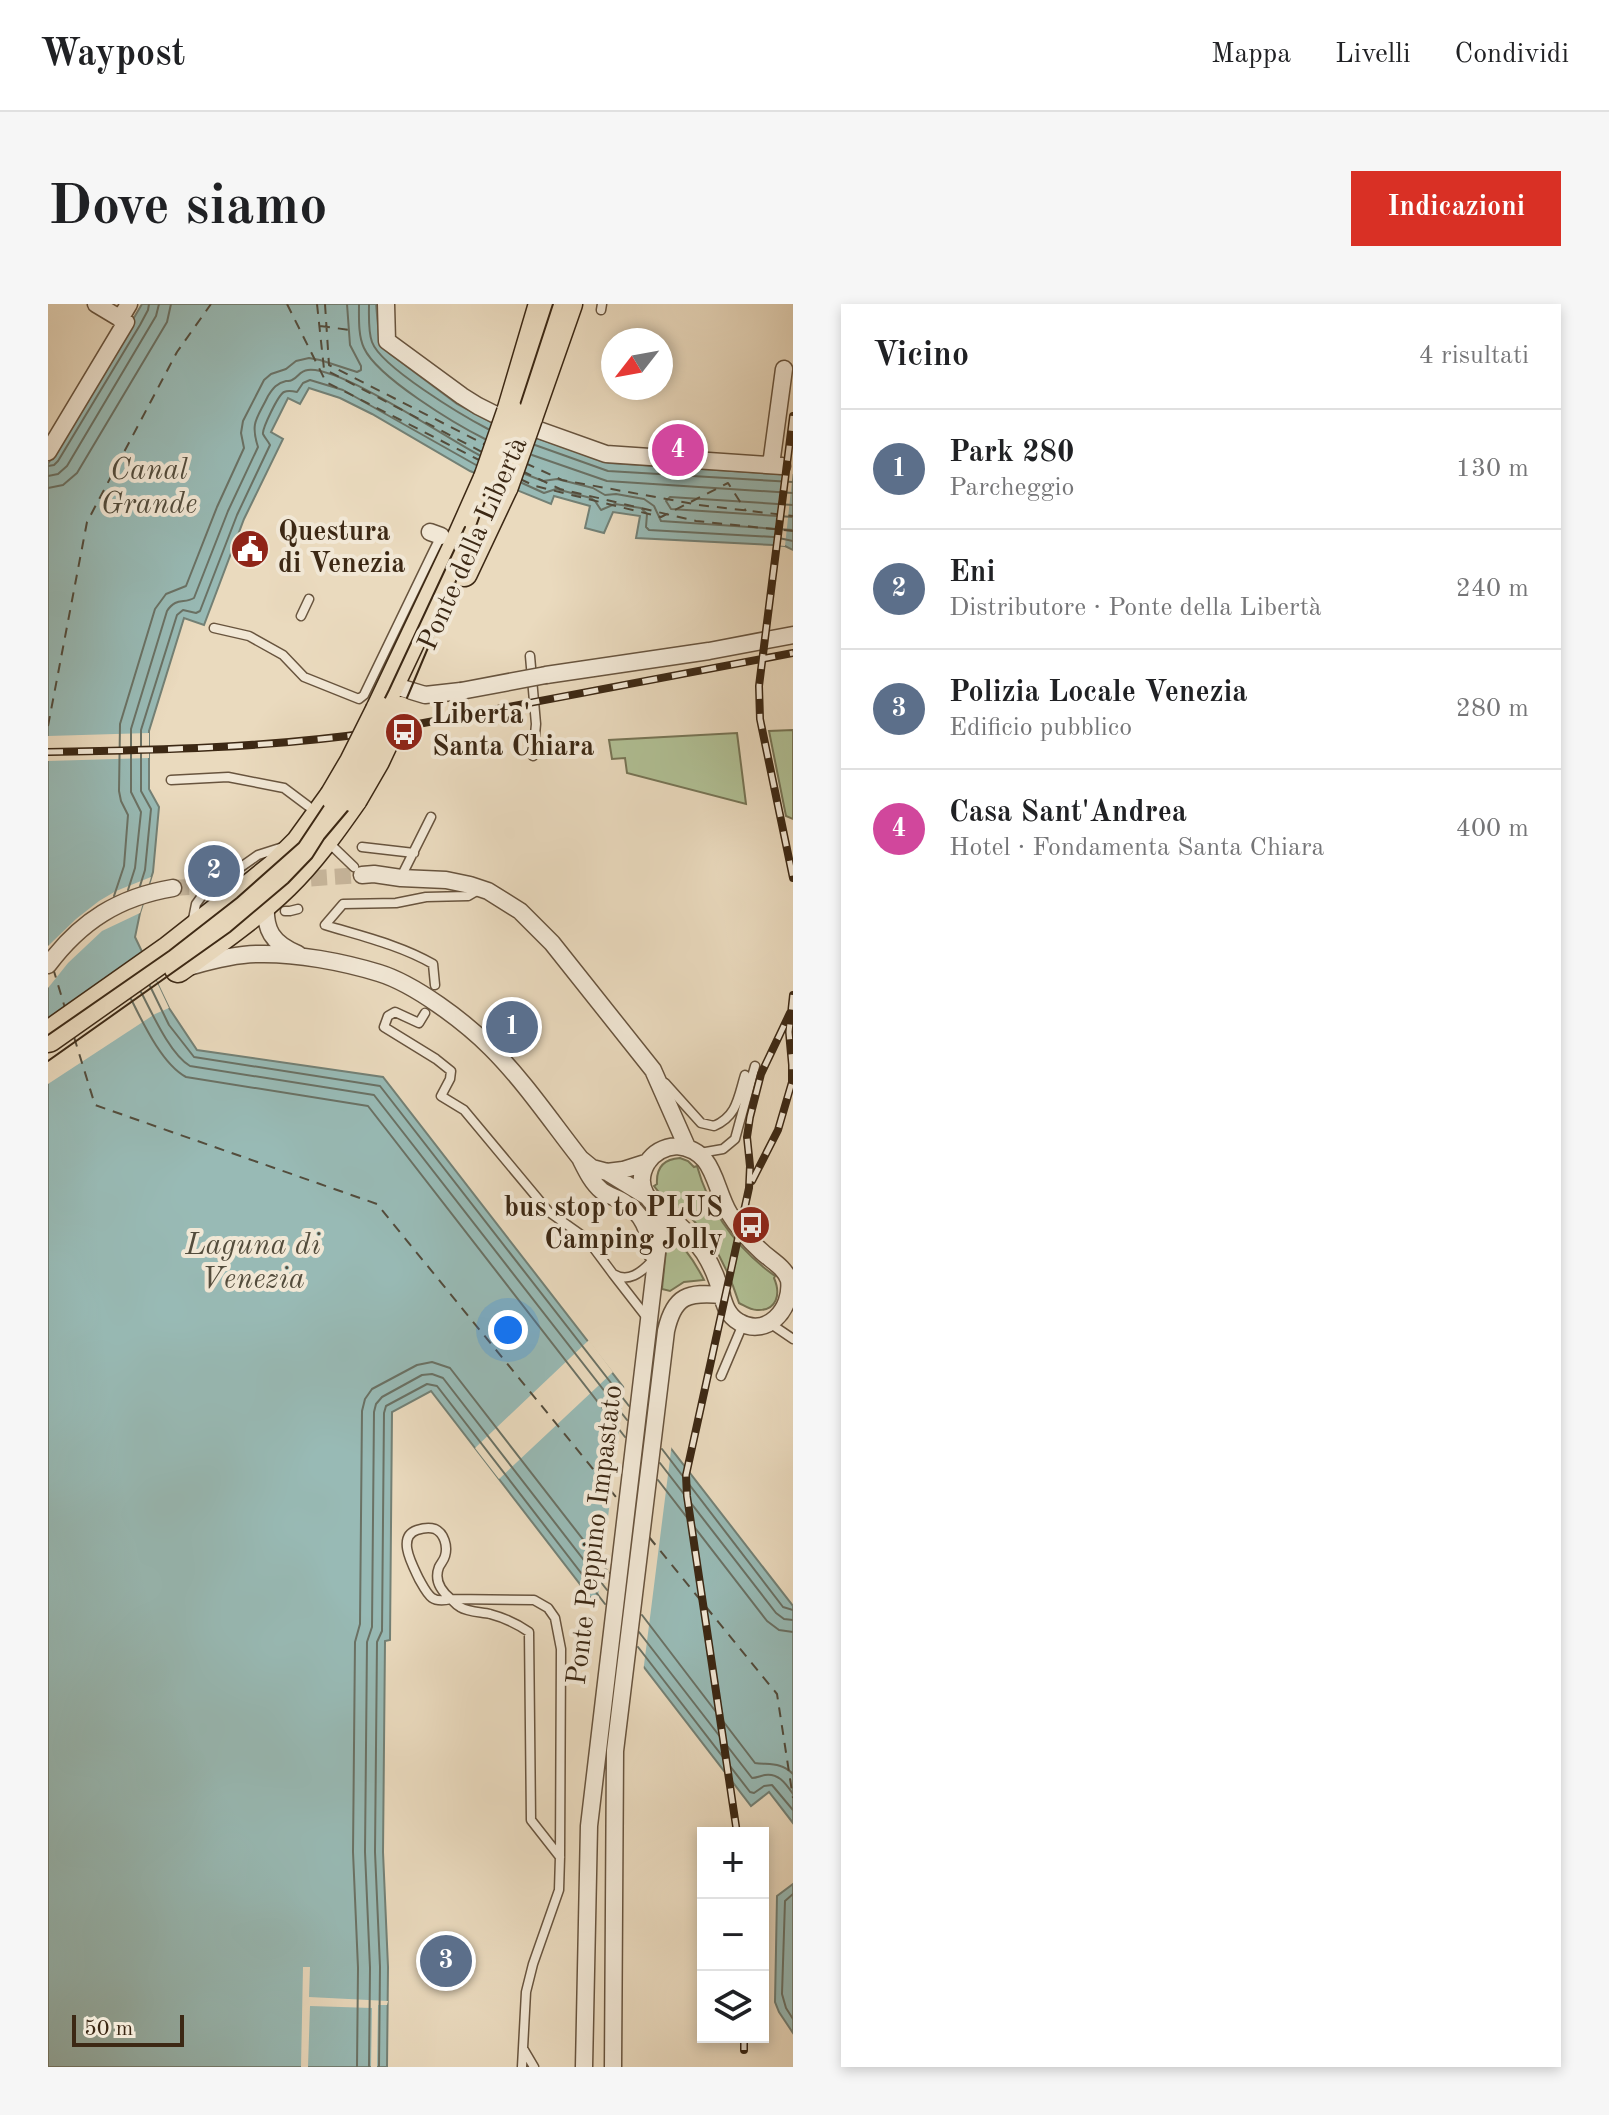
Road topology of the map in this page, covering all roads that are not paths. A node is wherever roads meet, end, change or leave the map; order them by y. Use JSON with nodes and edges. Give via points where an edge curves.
{"nodes":[{"id":1,"x":96,"y":304,"type":"edge"},
{"id":2,"x":386,"y":304,"type":"edge"},
{"id":3,"x":542,"y":304,"type":"edge"},
{"id":4,"x":569,"y":304,"type":"edge"},
{"id":5,"x":124,"y":311,"type":"edge"},
{"id":6,"x":784,"y":369,"type":"dead end"},
{"id":7,"x":519,"y":415,"type":"junction"},
{"id":8,"x":48,"y":452,"type":"edge"},
{"id":9,"x":496,"y":482,"type":"junction"},
{"id":10,"x":443,"y":537,"type":"junction"},
{"id":11,"x":309,"y":599,"type":"dead end"},
{"id":12,"x":301,"y":616,"type":"dead end"},
{"id":13,"x":214,"y":628,"type":"dead end"},
{"id":14,"x":793,"y":635,"type":"edge"},
{"id":15,"x":530,"y":656,"type":"dead end"},
{"id":16,"x":395,"y":699,"type":"junction"},
{"id":17,"x":533,"y":756,"type":"dead end"},
{"id":18,"x":171,"y":780,"type":"dead end"},
{"id":19,"x":308,"y":806,"type":"dead end"},
{"id":20,"x":431,"y":817,"type":"dead end"},
{"id":21,"x":312,"y":841,"type":"junction"},
{"id":22,"x":362,"y":847,"type":"dead end"},
{"id":23,"x":414,"y":853,"type":"junction"},
{"id":24,"x":356,"y":876,"type":"joint"},
{"id":25,"x":401,"y":878,"type":"junction"},
{"id":26,"x":481,"y":889,"type":"junction"},
{"id":27,"x":172,"y":892,"type":"tunnel mouth"},
{"id":28,"x":275,"y":906,"type":"junction"},
{"id":29,"x":298,"y":909,"type":"dead end"},
{"id":30,"x":226,"y":920,"type":"junction"},
{"id":31,"x":192,"y":933,"type":"junction"},
{"id":32,"x":258,"y":954,"type":"junction"},
{"id":33,"x":307,"y":958,"type":"junction"},
{"id":34,"x":48,"y":965,"type":"edge"},
{"id":35,"x":170,"y":967,"type":"junction"},
{"id":36,"x":435,"y":985,"type":"dead end"},
{"id":37,"x":425,"y":1013,"type":"dead end"},
{"id":38,"x":48,"y":1037,"type":"edge"},
{"id":39,"x":48,"y":1057,"type":"edge"},
{"id":40,"x":755,"y":1066,"type":"dead end"},
{"id":41,"x":653,"y":1070,"type":"junction"},
{"id":42,"x":745,"y":1075,"type":"dead end"},
{"id":43,"x":693,"y":1150,"type":"junction"},
{"id":44,"x":580,"y":1158,"type":"junction"},
{"id":45,"x":648,"y":1162,"type":"junction"},
{"id":46,"x":607,"y":1172,"type":"junction"},
{"id":47,"x":651,"y":1202,"type":"junction"},
{"id":48,"x":653,"y":1267,"type":"junction"},
{"id":49,"x":613,"y":1274,"type":"junction"},
{"id":50,"x":792,"y":1293,"type":"edge"},
{"id":51,"x":722,"y":1295,"type":"junction"},
{"id":52,"x":648,"y":1324,"type":"junction"},
{"id":53,"x":743,"y":1324,"type":"junction"},
{"id":54,"x":771,"y":1324,"type":"junction"},
{"id":55,"x":793,"y":1339,"type":"edge"},
{"id":56,"x":721,"y":1376,"type":"dead end"},
{"id":57,"x":451,"y":1599,"type":"junction"},
{"id":58,"x":560,"y":1857,"type":"junction"},
{"id":59,"x":524,"y":2050,"type":"junction"},
{"id":60,"x":583,"y":2065,"type":"edge"},
{"id":61,"x":522,"y":2067,"type":"edge"},
{"id":62,"x":534,"y":2067,"type":"edge"},
{"id":63,"x":613,"y":2067,"type":"edge"}],
"edges":[{"from":1,"to":5,"type":"street"},
{"from":2,"to":6,"type":"street","via":[[387,341],[460,399],[606,454],[776,466]]},
{"from":3,"to":7,"type":"main road","name":"Ponte della Libertà"},
{"from":4,"to":7,"type":"main road","name":"Ponte della Libertà"},
{"from":5,"to":8,"type":"street","via":[[126,322]]},
{"from":7,"to":9,"type":"main road","name":"Ponte della Libertà","bridge":true},
{"from":9,"to":10,"type":"main road","name":"Ponte della Libertà"},
{"from":9,"to":16,"type":"main road","name":"Ponte della Libertà"},
{"from":10,"to":13,"type":"lane","via":[[359,699],[304,677],[284,653],[249,636]]},
{"from":10,"to":16,"type":"main road","name":"Ponte della Libertà"},
{"from":11,"to":12,"type":"lane"},
{"from":14,"to":16,"type":"street","bridge":true},
{"from":15,"to":17,"type":"lane"},
{"from":16,"to":21,"type":"main road","name":"Ponte della Libertà","bridge":true,"via":[[353,762],[344,798]]},
{"from":18,"to":19,"type":"lane","via":[[242,779],[284,788]]},
{"from":20,"to":23,"type":"lane"},
{"from":21,"to":24,"type":"lane"},
{"from":21,"to":28,"type":"main road","name":"Ponte della Libertà"},
{"from":21,"to":30,"type":"main road","name":"Ponte della Libertà","via":[[275,867]]},
{"from":21,"to":31,"type":"lane","via":[[258,855],[204,893],[196,904]]},
{"from":22,"to":23,"type":"lane"},
{"from":23,"to":25,"type":"lane"},
{"from":24,"to":25,"type":"street"},
{"from":25,"to":26,"type":"street","via":[[446,880]]},
{"from":26,"to":36,"type":"lane","via":[[468,896],[343,904],[325,925],[433,964]]},
{"from":26,"to":41,"type":"street","via":[[536,925]]},
{"from":27,"to":34,"type":"street","via":[[148,892],[117,905],[73,937]]},
{"from":28,"to":29,"type":"lane"},
{"from":28,"to":30,"type":"main road","name":"Ponte della Libertà"},
{"from":28,"to":33,"type":"street","via":[[266,921],[272,936]]},
{"from":30,"to":31,"type":"highway","name":"Ponte della Libertà"},
{"from":30,"to":32,"type":"street","via":[[234,944]]},
{"from":30,"to":35,"type":"main road","name":"Ponte della Libertà"},
{"from":31,"to":35,"type":"highway","name":"Ponte della Libertà"},
{"from":32,"to":33,"type":"street"},
{"from":32,"to":35,"type":"street"},
{"from":33,"to":44,"type":"street","via":[[380,974],[453,1016],[509,1066]]},
{"from":35,"to":38,"type":"highway","name":"Ponte della Libertà"},
{"from":35,"to":39,"type":"highway","name":"Ponte della Libertà"},
{"from":37,"to":49,"type":"lane","via":[[419,1023],[395,1012],[384,1027],[451,1071],[441,1096],[464,1110],[549,1212],[587,1239]]},
{"from":40,"to":43,"type":"lane","via":[[735,1139],[723,1149]]},
{"from":41,"to":42,"type":"lane","via":[[701,1123],[714,1126],[729,1118]]},
{"from":41,"to":43,"type":"street"},
{"from":43,"to":45,"type":"street","via":[[665,1148]]},
{"from":43,"to":50,"type":"street","via":[[708,1163],[730,1214],[783,1270]]},
{"from":44,"to":46,"type":"street"},
{"from":44,"to":48,"type":"street","via":[[603,1192],[633,1208],[642,1220]]},
{"from":45,"to":46,"type":"street"},
{"from":45,"to":47,"type":"street","name":"Ponte Peppino Impastato","via":[[643,1177]]},
{"from":46,"to":47,"type":"street"},
{"from":47,"to":48,"type":"street","name":"Ponte Peppino Impastato","via":[[659,1233]]},
{"from":47,"to":51,"type":"street","via":[[699,1246]]},
{"from":48,"to":49,"type":"lane","via":[[634,1276]]},
{"from":48,"to":52,"type":"street","name":"Ponte Peppino Impastato"},
{"from":49,"to":52,"type":"lane"},
{"from":50,"to":54,"type":"street","via":[[787,1309]]},
{"from":51,"to":53,"type":"street","via":[[730,1313]]},
{"from":51,"to":63,"type":"street","name":"Ponte Peppino Impastato","via":[[698,1293],[681,1299],[666,1331],[615,1751]]},
{"from":52,"to":60,"type":"street","name":"Ponte Peppino Impastato","via":[[589,1826]]},
{"from":53,"to":54,"type":"street"},
{"from":53,"to":56,"type":"lane"},
{"from":54,"to":55,"type":"lane"},
{"from":57,"to":57,"type":"lane","via":[[437,1580],[446,1551],[442,1535],[429,1528],[411,1533],[407,1547],[425,1589],[437,1601]]},
{"from":57,"to":58,"type":"lane","via":[[460,1608],[512,1621],[529,1632],[531,1820]]},
{"from":57,"to":58,"type":"lane","via":[[534,1600],[555,1618],[561,1649]]},
{"from":58,"to":59,"type":"lane","via":[[559,1890],[526,1992]]},
{"from":59,"to":61,"type":"lane"},
{"from":59,"to":62,"type":"lane"}]}
